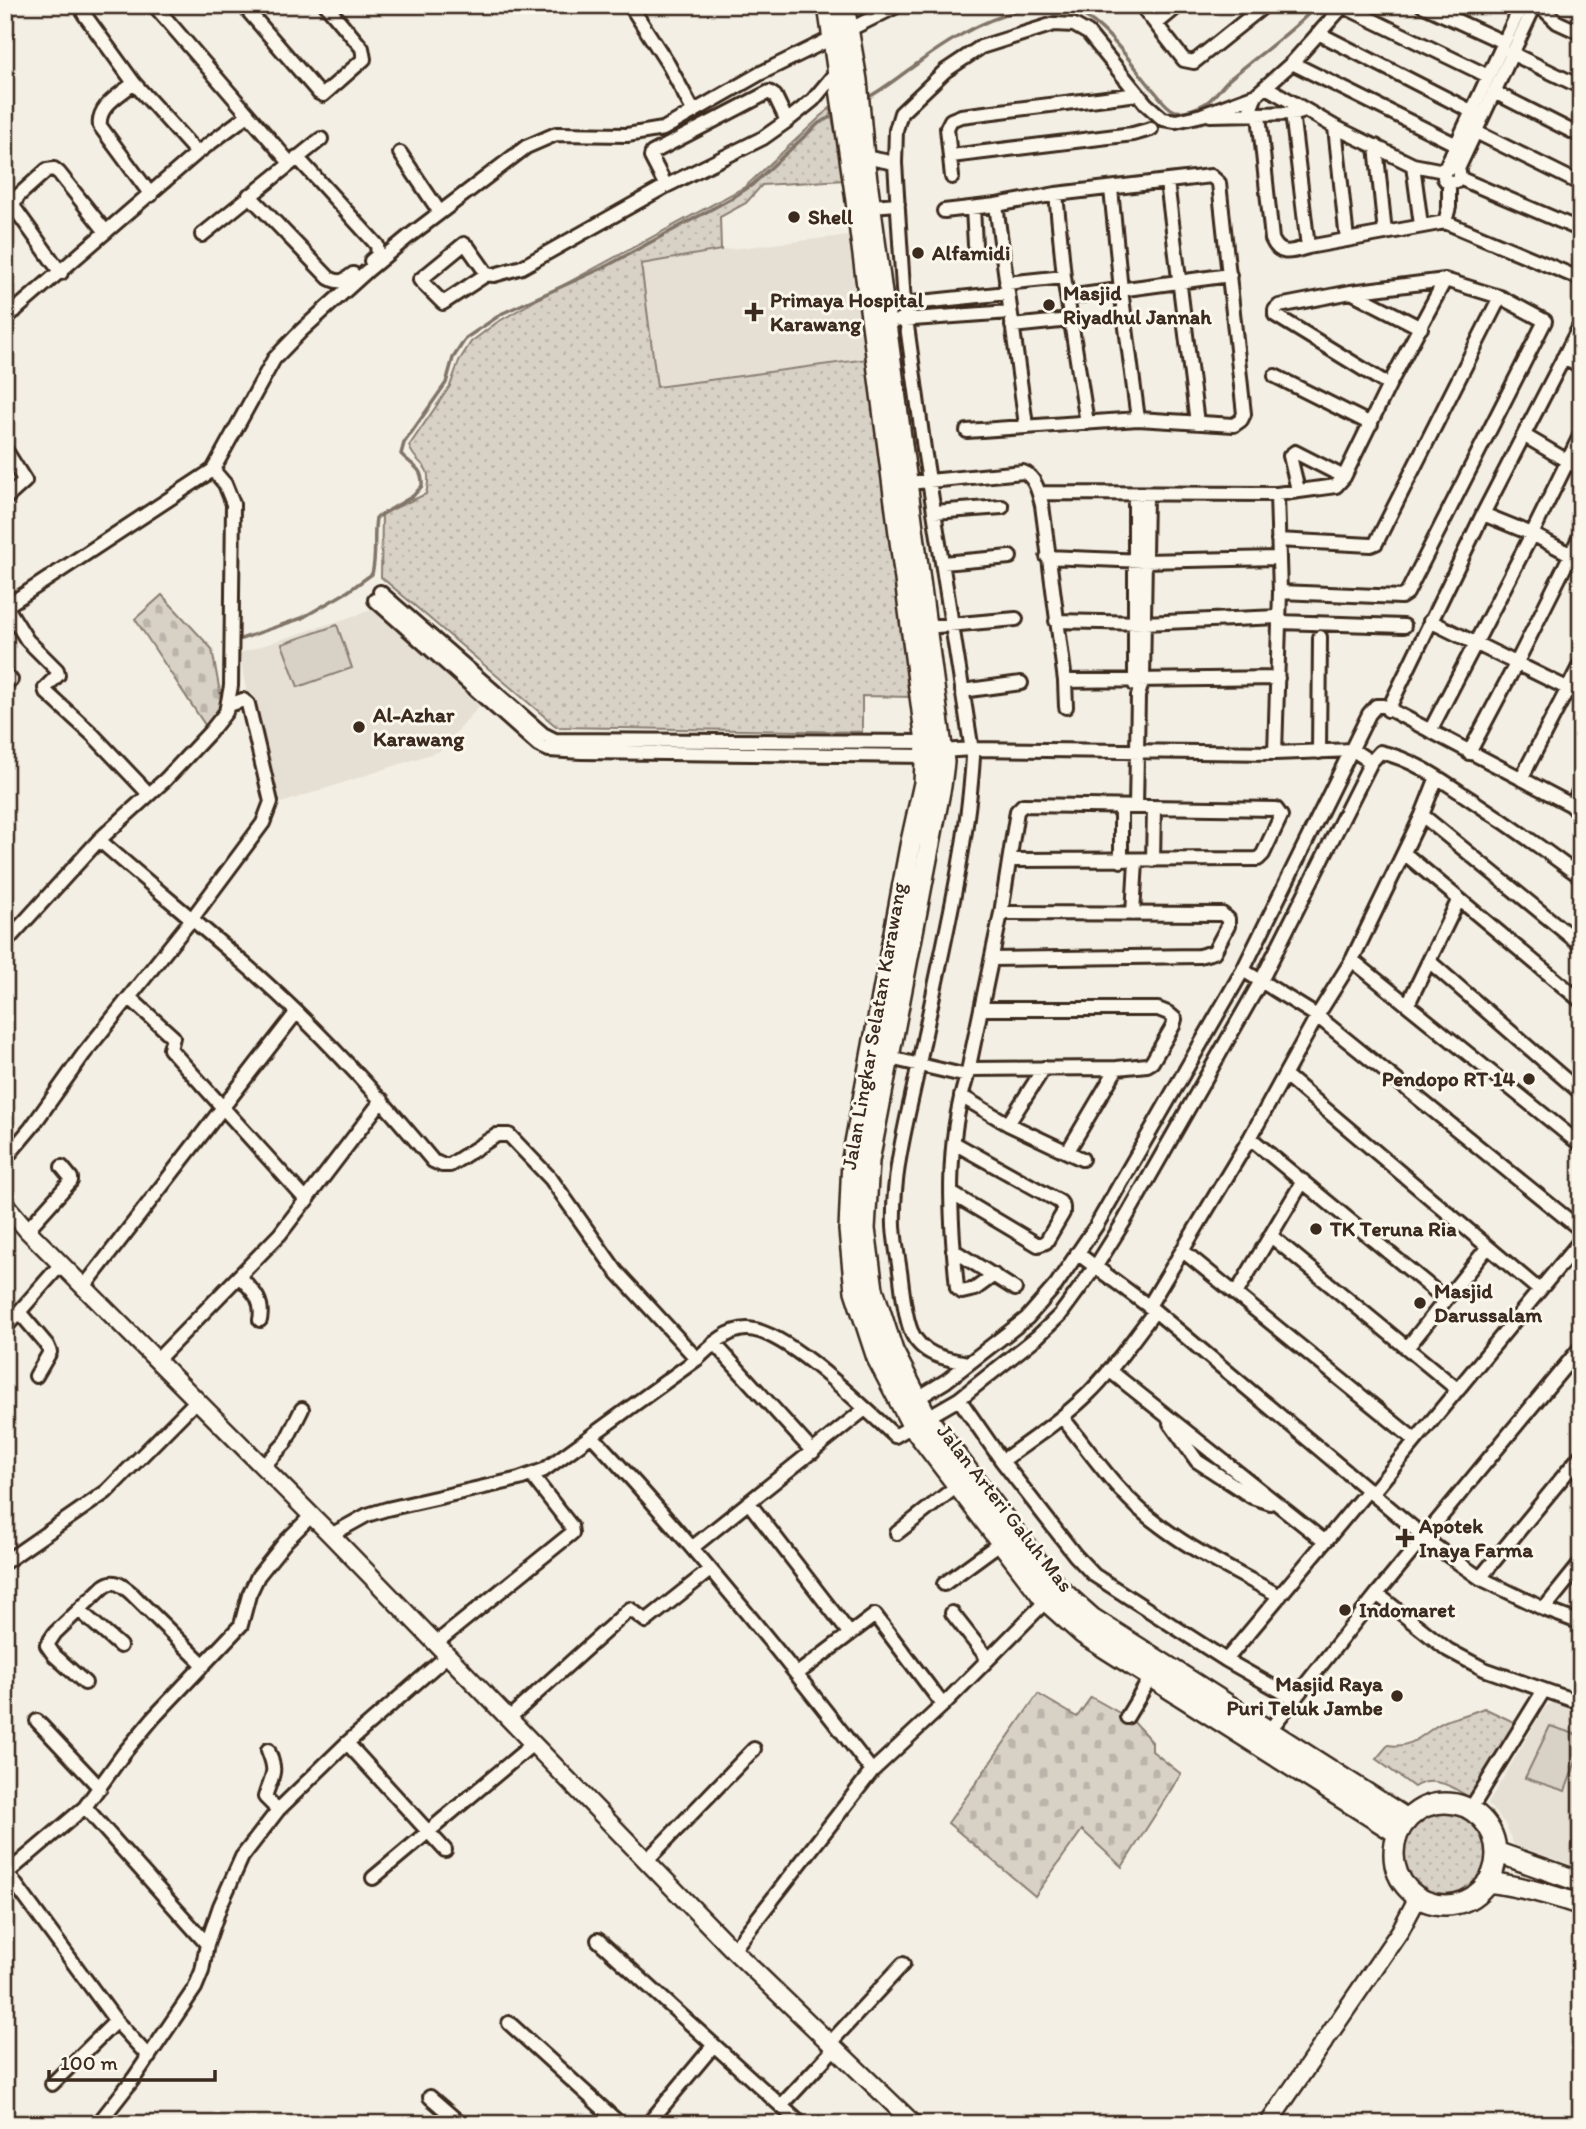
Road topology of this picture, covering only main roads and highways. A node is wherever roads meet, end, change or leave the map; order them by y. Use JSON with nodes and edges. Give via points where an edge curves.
{"nodes":[{"id":1,"x":828,"y":5,"type":"edge"},
{"id":2,"x":844,"y":5,"type":"edge"},
{"id":3,"x":841,"y":33,"type":"junction"},
{"id":4,"x":854,"y":132,"type":"junction"},
{"id":5,"x":932,"y":750,"type":"junction"},
{"id":6,"x":893,"y":994,"type":"junction"},
{"id":7,"x":910,"y":1403,"type":"junction"},
{"id":8,"x":920,"y":1423,"type":"junction"},
{"id":9,"x":1402,"y":1826,"type":"junction"},
{"id":10,"x":1496,"y":1852,"type":"junction"},
{"id":11,"x":1487,"y":1882,"type":"junction"},
{"id":12,"x":1581,"y":1882,"type":"edge"},
{"id":13,"x":1581,"y":1905,"type":"edge"}],
"edges":[{"from":1,"to":3,"type":"main road","name":"Jalan Lingkar Selatan Karawang"},
{"from":2,"to":3,"type":"main road","name":"Jalan Lingkar Selatan Karawang"},
{"from":3,"to":4,"type":"main road","name":"Jalan Lingkar Selatan Karawang","via":[[838,70]]},
{"from":3,"to":4,"type":"main road","name":"Jalan Lingkar Selatan Karawang","via":[[857,80]]},
{"from":4,"to":5,"type":"main road","name":"Jalan Lingkar Selatan Karawang"},
{"from":4,"to":5,"type":"main road","name":"Jalan Lingkar Selatan Karawang","via":[[864,157],[908,483],[926,627]]},
{"from":5,"to":6,"type":"main road","name":"Jalan Lingkar Selatan Karawang","via":[[910,846]]},
{"from":6,"to":7,"type":"main road","name":"Jalan Lingkar Selatan Karawang","via":[[890,1058],[869,1161],[864,1229],[873,1289]]},
{"from":6,"to":7,"type":"main road","name":"Jalan Lingkar Selatan Karawang","via":[[852,1159],[849,1230],[856,1291],[877,1358]]},
{"from":7,"to":8,"type":"main road","name":"Jalan Arteri Galuh Mas"},
{"from":8,"to":9,"type":"main road","via":[[1056,1586],[1091,1618],[1269,1731]]},
{"from":8,"to":9,"type":"main road","name":"Jalan Arteri Galuh Mas","via":[[957,1486],[1000,1543],[1046,1601],[1083,1634]]},
{"from":9,"to":10,"type":"main road","via":[[1418,1810],[1457,1804],[1488,1827]]},
{"from":9,"to":11,"type":"main road","via":[[1394,1862],[1398,1876],[1418,1897],[1432,1903],[1456,1903],[1477,1894]]},
{"from":10,"to":11,"type":"main road"},
{"from":10,"to":12,"type":"main road"},
{"from":11,"to":13,"type":"main road","via":[[1528,1888]]}]}
